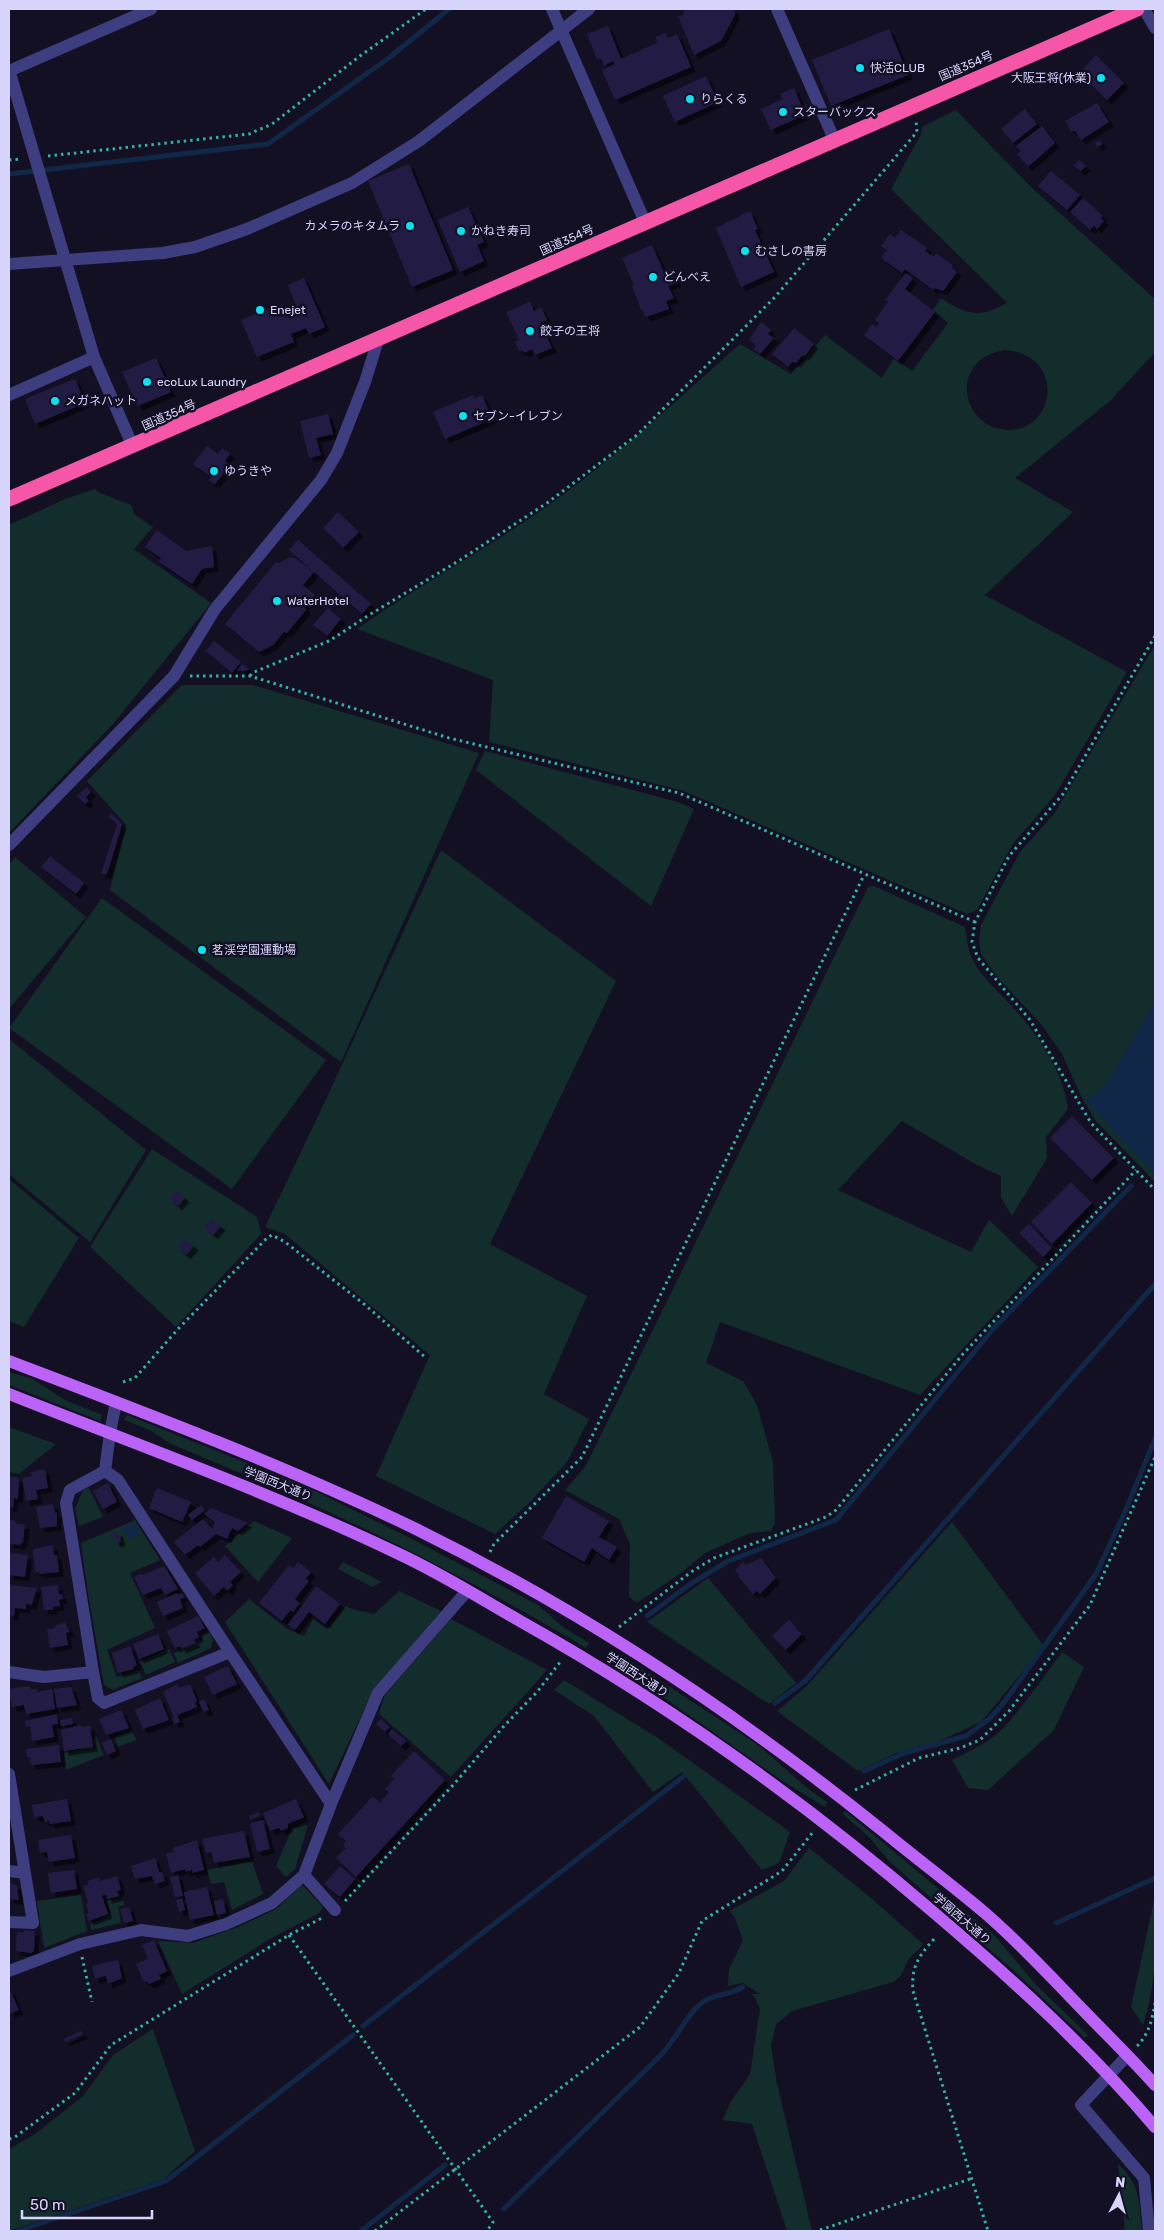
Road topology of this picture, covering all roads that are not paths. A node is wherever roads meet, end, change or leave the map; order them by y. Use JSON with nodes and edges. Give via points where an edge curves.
{"nodes":[{"id":1,"x":151,"y":9,"type":"edge"},
{"id":2,"x":552,"y":9,"type":"edge"},
{"id":3,"x":589,"y":9,"type":"edge"},
{"id":4,"x":777,"y":9,"type":"edge"},
{"id":5,"x":1138,"y":9,"type":"edge"},
{"id":6,"x":1144,"y":9,"type":"edge"},
{"id":7,"x":1155,"y":28,"type":"edge"},
{"id":8,"x":562,"y":30,"type":"junction"},
{"id":9,"x":9,"y":71,"type":"edge"},
{"id":10,"x":834,"y":139,"type":"junction"},
{"id":11,"x":645,"y":222,"type":"junction"},
{"id":12,"x":64,"y":260,"type":"junction"},
{"id":13,"x":9,"y":264,"type":"edge"},
{"id":14,"x":378,"y":340,"type":"junction"},
{"id":15,"x":94,"y":358,"type":"junction"},
{"id":16,"x":9,"y":395,"type":"edge"},
{"id":17,"x":133,"y":447,"type":"junction"},
{"id":18,"x":9,"y":499,"type":"edge"},
{"id":19,"x":9,"y":845,"type":"edge"},
{"id":20,"x":9,"y":1360,"type":"edge"},
{"id":21,"x":9,"y":1394,"type":"edge"},
{"id":22,"x":116,"y":1402,"type":"junction"},
{"id":23,"x":110,"y":1433,"type":"junction"},
{"id":24,"x":105,"y":1471,"type":"junction"},
{"id":25,"x":467,"y":1591,"type":"junction"},
{"id":26,"x":230,"y":1652,"type":"junction"},
{"id":27,"x":9,"y":1672,"type":"edge"},
{"id":28,"x":93,"y":1672,"type":"junction"},
{"id":29,"x":9,"y":1774,"type":"edge"},
{"id":30,"x":330,"y":1804,"type":"junction"},
{"id":31,"x":9,"y":1871,"type":"edge"},
{"id":32,"x":25,"y":1873,"type":"junction"},
{"id":33,"x":304,"y":1875,"type":"junction"},
{"id":34,"x":335,"y":1910,"type":"dead end"},
{"id":35,"x":9,"y":1922,"type":"edge"},
{"id":36,"x":9,"y":1971,"type":"edge"},
{"id":37,"x":1128,"y":2056,"type":"junction"},
{"id":38,"x":1109,"y":2074,"type":"junction"},
{"id":39,"x":1155,"y":2084,"type":"edge"},
{"id":40,"x":1155,"y":2127,"type":"edge"},
{"id":41,"x":1149,"y":2231,"type":"edge"}],
"edges":[{"from":1,"to":9,"type":"street"},
{"from":2,"to":8,"type":"street"},
{"from":3,"to":8,"type":"street"},
{"from":4,"to":10,"type":"street"},
{"from":5,"to":10,"type":"highway","name":"国道354号"},
{"from":6,"to":7,"type":"street"},
{"from":8,"to":11,"type":"street"},
{"from":8,"to":12,"type":"street","via":[[418,141],[352,183],[248,229],[196,247],[163,253]]},
{"from":9,"to":12,"type":"street"},
{"from":10,"to":11,"type":"highway","name":"国道354号"},
{"from":11,"to":14,"type":"highway","name":"国道354号"},
{"from":12,"to":13,"type":"street"},
{"from":12,"to":15,"type":"street"},
{"from":14,"to":17,"type":"highway","name":"国道354号"},
{"from":14,"to":19,"type":"street","via":[[337,453],[320,480],[215,609],[174,676]]},
{"from":15,"to":16,"type":"street"},
{"from":15,"to":17,"type":"street"},
{"from":17,"to":18,"type":"highway","name":"国道354号"},
{"from":20,"to":22,"type":"main road","name":"学園西大通り"},
{"from":21,"to":23,"type":"main road","name":"学園西大通り"},
{"from":22,"to":23,"type":"street"},
{"from":22,"to":37,"type":"main road","name":"学園西大通り","via":[[326,1488],[416,1529],[610,1636],[676,1678],[843,1799],[988,1916]]},
{"from":23,"to":24,"type":"street"},
{"from":23,"to":25,"type":"main road","name":"学園西大通り","via":[[320,1517],[404,1556]]},
{"from":24,"to":26,"type":"street","via":[[118,1480]]},
{"from":24,"to":28,"type":"street","via":[[70,1490],[66,1503]]},
{"from":25,"to":30,"type":"street","via":[[378,1693]]},
{"from":25,"to":38,"type":"main road","name":"学園西大通り","via":[[588,1659],[720,1746],[823,1820],[964,1938]]},
{"from":26,"to":28,"type":"street","via":[[104,1703],[98,1698]]},
{"from":26,"to":30,"type":"street"},
{"from":27,"to":28,"type":"street","via":[[44,1676]]},
{"from":29,"to":32,"type":"street"},
{"from":30,"to":33,"type":"street"},
{"from":31,"to":32,"type":"street"},
{"from":32,"to":35,"type":"street","via":[[33,1923]]},
{"from":33,"to":34,"type":"street"},
{"from":33,"to":36,"type":"street","via":[[272,1903],[226,1924],[188,1936],[141,1930],[80,1944]]},
{"from":37,"to":38,"type":"street"},
{"from":37,"to":39,"type":"main road","name":"学園西大通り"},
{"from":38,"to":40,"type":"main road","name":"学園西大通り"},
{"from":38,"to":41,"type":"street","via":[[1081,2105],[1144,2178]]}]}
